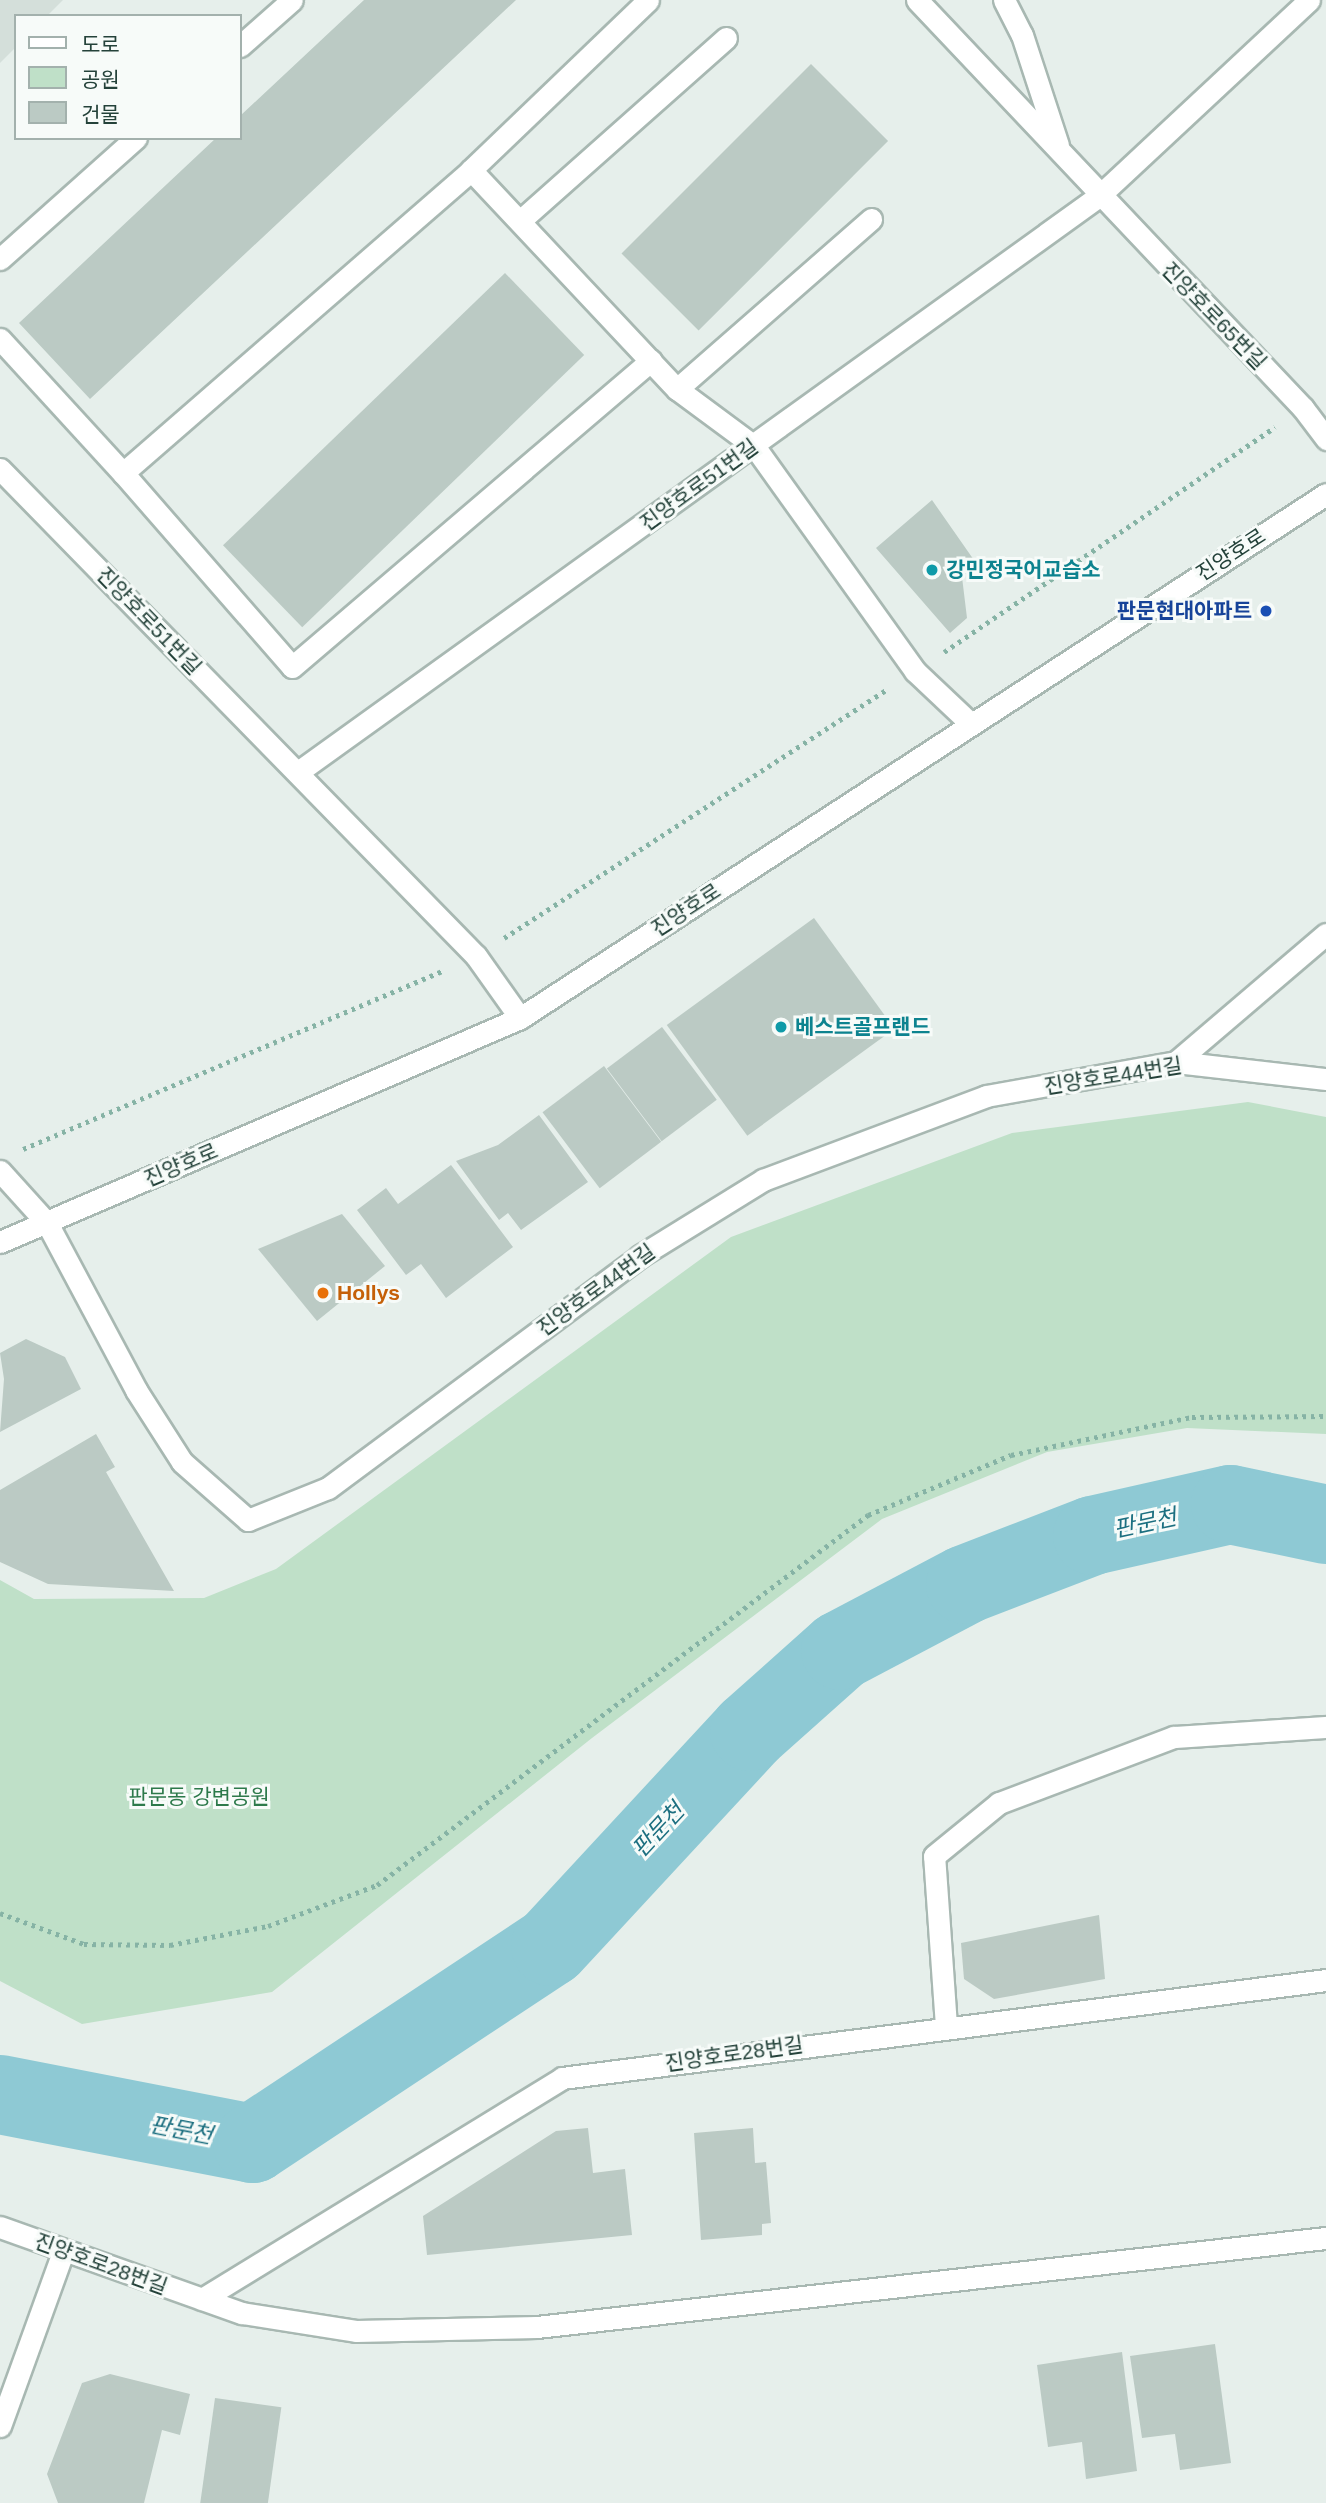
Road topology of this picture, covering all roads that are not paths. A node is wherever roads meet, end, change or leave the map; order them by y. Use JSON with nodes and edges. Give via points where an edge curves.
{"nodes":[{"id":1,"x":292,"y":0,"type":"edge"},
{"id":2,"x":648,"y":0,"type":"edge"},
{"id":3,"x":917,"y":0,"type":"edge"},
{"id":4,"x":1004,"y":0,"type":"edge"},
{"id":5,"x":1309,"y":0,"type":"edge"},
{"id":6,"x":726,"y":38,"type":"dead end"},
{"id":7,"x":242,"y":44,"type":"edge"},
{"id":8,"x":134,"y":140,"type":"edge"},
{"id":9,"x":1060,"y":153,"type":"junction"},
{"id":10,"x":471,"y":170,"type":"junction"},
{"id":11,"x":1099,"y":196,"type":"junction"},
{"id":12,"x":871,"y":219,"type":"dead end"},
{"id":13,"x":521,"y":220,"type":"junction"},
{"id":14,"x":0,"y":259,"type":"edge"},
{"id":15,"x":0,"y":339,"type":"edge"},
{"id":16,"x":651,"y":360,"type":"junction"},
{"id":17,"x":677,"y":388,"type":"junction"},
{"id":18,"x":1326,"y":439,"type":"edge"},
{"id":19,"x":754,"y":446,"type":"junction"},
{"id":20,"x":0,"y":469,"type":"edge"},
{"id":21,"x":123,"y":473,"type":"junction"},
{"id":22,"x":1326,"y":494,"type":"edge"},
{"id":23,"x":971,"y":724,"type":"junction"},
{"id":24,"x":298,"y":772,"type":"junction"},
{"id":25,"x":1326,"y":934,"type":"edge"},
{"id":26,"x":520,"y":1018,"type":"junction"},
{"id":27,"x":1176,"y":1062,"type":"junction"},
{"id":28,"x":1326,"y":1079,"type":"edge"},
{"id":29,"x":0,"y":1171,"type":"edge"},
{"id":30,"x":47,"y":1223,"type":"junction"},
{"id":31,"x":0,"y":1242,"type":"edge"},
{"id":32,"x":1326,"y":1727,"type":"edge"},
{"id":33,"x":1326,"y":1980,"type":"edge"},
{"id":34,"x":946,"y":2026,"type":"junction"},
{"id":35,"x":0,"y":2227,"type":"edge"},
{"id":36,"x":1326,"y":2238,"type":"edge"},
{"id":37,"x":63,"y":2252,"type":"junction"},
{"id":38,"x":202,"y":2299,"type":"junction"},
{"id":39,"x":0,"y":2426,"type":"edge"}],
"edges":[{"from":1,"to":7,"type":"street"},
{"from":2,"to":10,"type":"street"},
{"from":3,"to":9,"type":"street","name":"진양호로65번길"},
{"from":4,"to":9,"type":"street","name":"진양호로65번길","via":[[1022,35]]},
{"from":5,"to":11,"type":"street"},
{"from":6,"to":13,"type":"street"},
{"from":8,"to":14,"type":"street"},
{"from":9,"to":11,"type":"street","name":"진양호로65번길"},
{"from":10,"to":13,"type":"street"},
{"from":10,"to":21,"type":"street"},
{"from":11,"to":18,"type":"street","name":"진양호로65번길","via":[[1303,408]]},
{"from":11,"to":19,"type":"street","name":"진양호로51번길"},
{"from":12,"to":17,"type":"street"},
{"from":13,"to":16,"type":"street"},
{"from":15,"to":21,"type":"street"},
{"from":16,"to":17,"type":"street"},
{"from":16,"to":21,"type":"street","via":[[292,667]]},
{"from":17,"to":19,"type":"street"},
{"from":19,"to":23,"type":"street","via":[[915,671]]},
{"from":19,"to":24,"type":"street","name":"진양호로51번길"},
{"from":20,"to":24,"type":"street","name":"진양호로51번길"},
{"from":22,"to":23,"type":"street","name":"진양호로"},
{"from":23,"to":26,"type":"street","name":"진양호로"},
{"from":24,"to":26,"type":"street","name":"진양호로51번길","via":[[476,956]]},
{"from":25,"to":27,"type":"street"},
{"from":26,"to":30,"type":"street","name":"진양호로"},
{"from":27,"to":28,"type":"street","name":"진양호로44번길"},
{"from":27,"to":30,"type":"street","name":"진양호로44번길","via":[[986,1097],[763,1180],[640,1256],[328,1488],[248,1520],[182,1462],[135,1390]]},
{"from":29,"to":30,"type":"street"},
{"from":30,"to":31,"type":"street","name":"진양호로"},
{"from":32,"to":34,"type":"street","via":[[1174,1737],[999,1803],[934,1856]]},
{"from":33,"to":34,"type":"street","name":"진양호로28번길"},
{"from":34,"to":38,"type":"street","name":"진양호로28번길","via":[[562,2078]]},
{"from":35,"to":37,"type":"street","name":"진양호로28번길"},
{"from":36,"to":38,"type":"street","name":"진양호로28번길","via":[[537,2327],[356,2332],[242,2313]]},
{"from":37,"to":38,"type":"street","name":"진양호로28번길"},
{"from":37,"to":39,"type":"street"}]}
